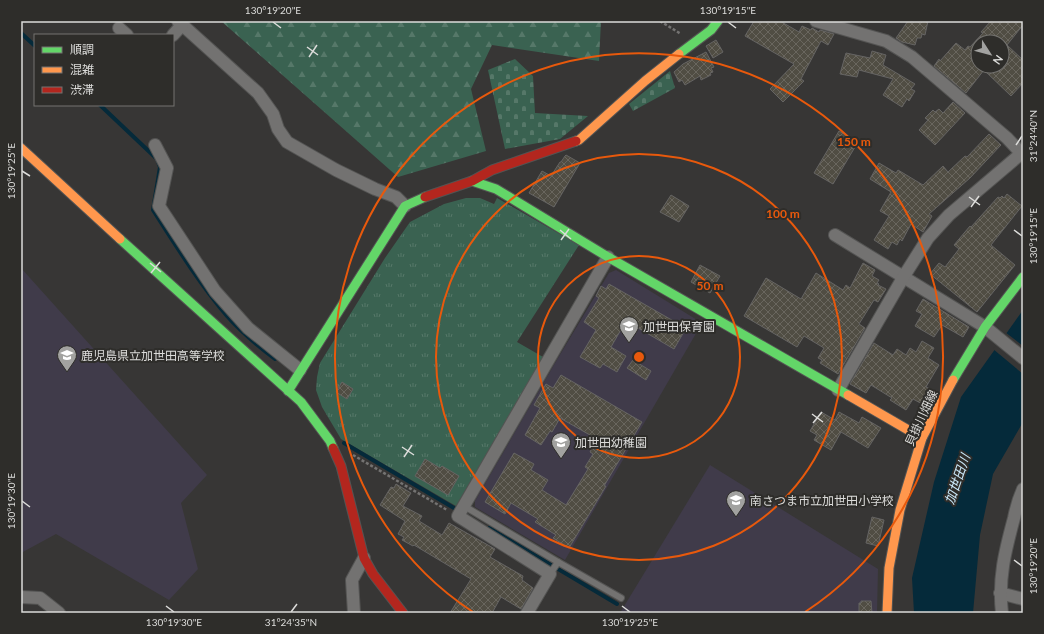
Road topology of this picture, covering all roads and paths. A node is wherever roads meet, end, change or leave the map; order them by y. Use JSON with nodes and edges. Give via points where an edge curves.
{"nodes":[{"id":1,"x":660,"y":21,"type":"edge"},
{"id":2,"x":718,"y":21,"type":"edge"},
{"id":3,"x":816,"y":21,"type":"edge"},
{"id":4,"x":180,"y":23,"type":"edge"},
{"id":5,"x":174,"y":34,"type":"edge"},
{"id":6,"x":695,"y":43,"type":"junction"},
{"id":7,"x":155,"y":145,"type":"dead end"},
{"id":8,"x":21,"y":148,"type":"edge"},
{"id":9,"x":1022,"y":153,"type":"edge"},
{"id":10,"x":472,"y":181,"type":"junction"},
{"id":11,"x":405,"y":206,"type":"junction"},
{"id":12,"x":835,"y":235,"type":"dead end"},
{"id":13,"x":608,"y":257,"type":"junction"},
{"id":14,"x":904,"y":276,"type":"junction"},
{"id":15,"x":1023,"y":277,"type":"edge"},
{"id":16,"x":988,"y":330,"type":"junction"},
{"id":17,"x":1023,"y":358,"type":"edge"},
{"id":18,"x":300,"y":370,"type":"junction"},
{"id":19,"x":838,"y":390,"type":"junction"},
{"id":20,"x":288,"y":391,"type":"junction"},
{"id":21,"x":922,"y":438,"type":"junction"},
{"id":22,"x":350,"y":453,"type":"dead end"},
{"id":23,"x":1023,"y":489,"type":"edge"},
{"id":24,"x":461,"y":511,"type":"junction"},
{"id":25,"x":364,"y":558,"type":"junction"},
{"id":26,"x":554,"y":568,"type":"junction"},
{"id":27,"x":1000,"y":593,"type":"junction"},
{"id":28,"x":21,"y":597,"type":"edge"},
{"id":29,"x":621,"y":598,"type":"dead end"},
{"id":30,"x":1023,"y":599,"type":"edge"},
{"id":31,"x":59,"y":613,"type":"edge"},
{"id":32,"x":354,"y":613,"type":"edge"},
{"id":33,"x":402,"y":613,"type":"edge"},
{"id":34,"x":527,"y":613,"type":"edge"},
{"id":35,"x":887,"y":613,"type":"edge"},
{"id":36,"x":1002,"y":613,"type":"edge"}],
"edges":[{"from":1,"to":6,"type":"path"},
{"from":2,"to":6,"type":"street","via":[[712,30]]},
{"from":3,"to":9,"type":"street","via":[[886,41],[912,57]]},
{"from":4,"to":5,"type":"street"},
{"from":4,"to":11,"type":"street","via":[[258,93],[273,114],[278,129],[287,142],[336,170],[396,197]]},
{"from":6,"to":10,"type":"street","via":[[645,82],[579,140],[492,170]]},
{"from":7,"to":18,"type":"street","via":[[167,168],[159,206],[215,291],[248,328]]},
{"from":8,"to":20,"type":"street"},
{"from":9,"to":14,"type":"street","via":[[949,215],[928,238]]},
{"from":10,"to":11,"type":"street"},
{"from":10,"to":13,"type":"street","via":[[496,189]]},
{"from":11,"to":18,"type":"street"},
{"from":12,"to":14,"type":"street"},
{"from":13,"to":19,"type":"street"},
{"from":13,"to":24,"type":"street"},
{"from":14,"to":16,"type":"street"},
{"from":14,"to":19,"type":"street"},
{"from":15,"to":16,"type":"street","name":"貝掛川畑線"},
{"from":16,"to":17,"type":"street"},
{"from":16,"to":21,"type":"street","name":"貝掛川畑線","via":[[961,365]]},
{"from":18,"to":20,"type":"street"},
{"from":19,"to":21,"type":"street"},
{"from":20,"to":25,"type":"street","via":[[301,402],[330,441],[341,466]]},
{"from":21,"to":35,"type":"street","name":"貝掛川畑線","via":[[900,510],[889,568]]},
{"from":22,"to":24,"type":"path"},
{"from":23,"to":27,"type":"street","via":[[1009,536]]},
{"from":24,"to":26,"type":"street"},
{"from":25,"to":32,"type":"street","via":[[352,580]]},
{"from":25,"to":33,"type":"street"},
{"from":26,"to":29,"type":"lane"},
{"from":26,"to":34,"type":"street"},
{"from":27,"to":30,"type":"street"},
{"from":27,"to":36,"type":"street"},
{"from":28,"to":31,"type":"street","via":[[40,598]]}]}
